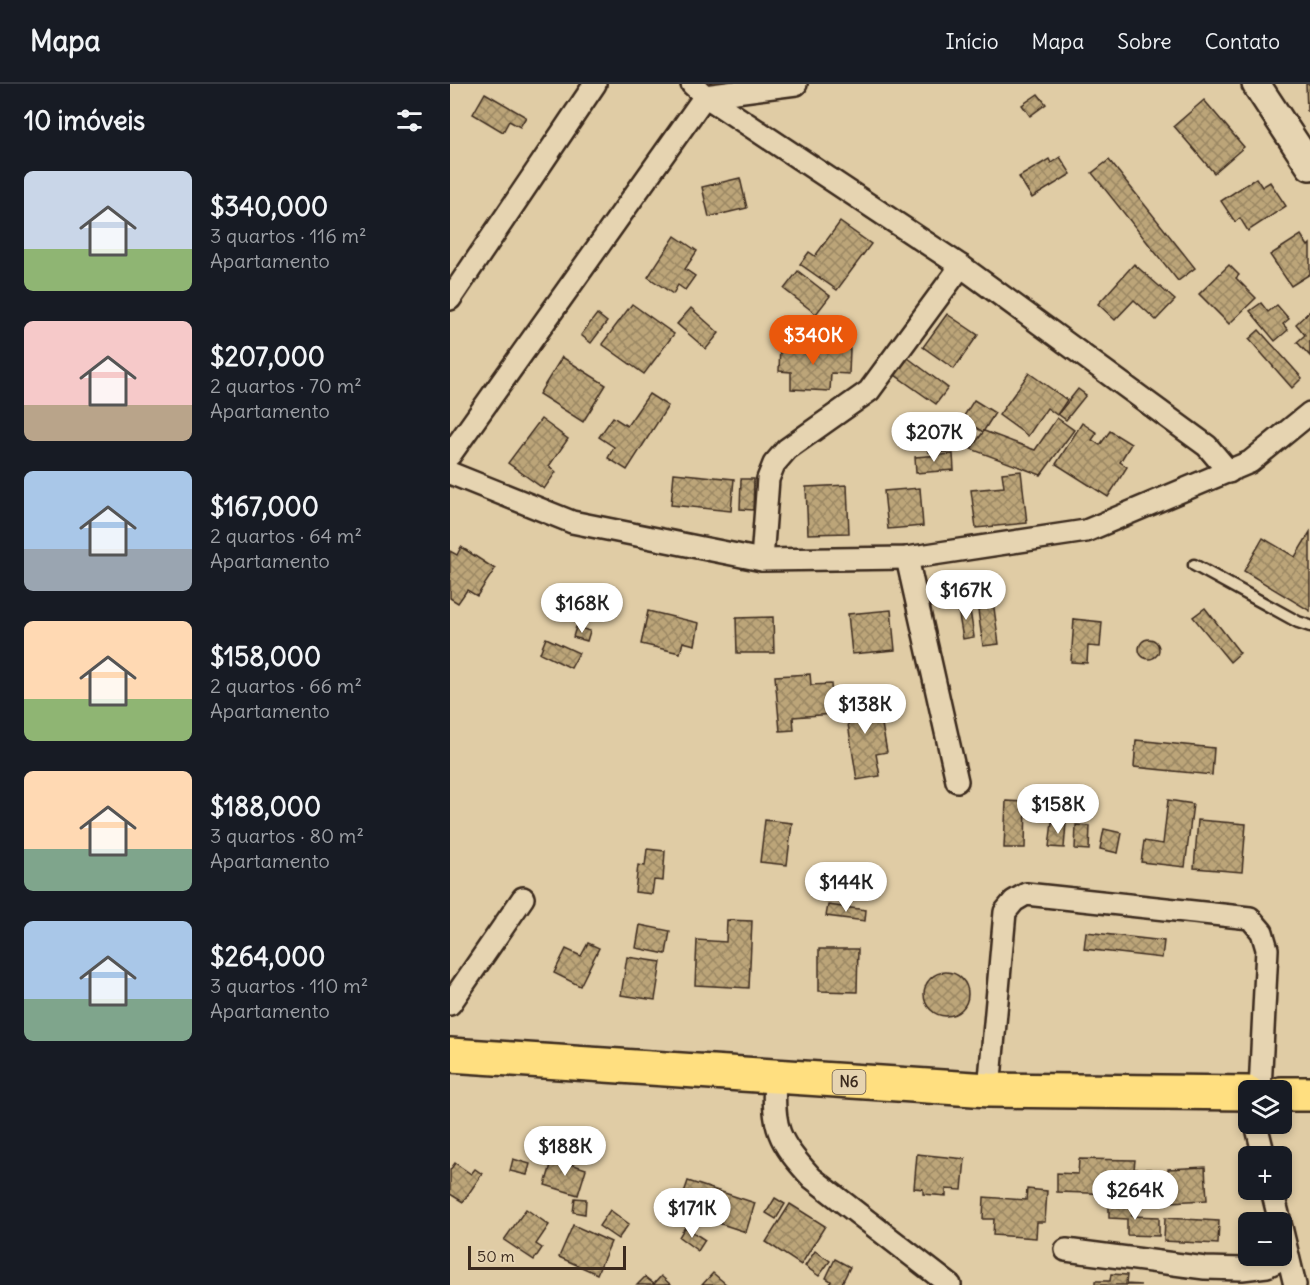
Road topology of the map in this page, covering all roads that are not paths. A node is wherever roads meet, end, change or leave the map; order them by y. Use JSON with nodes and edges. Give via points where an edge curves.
{"nodes":[{"id":1,"x":595,"y":84,"type":"edge"},
{"id":2,"x":796,"y":84,"type":"edge"},
{"id":3,"x":1256,"y":84,"type":"edge"},
{"id":4,"x":699,"y":90,"type":"edge"},
{"id":5,"x":1310,"y":166,"type":"edge"},
{"id":6,"x":960,"y":266,"type":"junction"},
{"id":7,"x":450,"y":299,"type":"edge"},
{"id":8,"x":1310,"y":413,"type":"edge"},
{"id":9,"x":450,"y":455,"type":"edge"},
{"id":10,"x":1229,"y":472,"type":"junction"},
{"id":11,"x":450,"y":473,"type":"edge"},
{"id":12,"x":907,"y":558,"type":"junction"},
{"id":13,"x":762,"y":560,"type":"junction"},
{"id":14,"x":1194,"y":565,"type":"dead end"},
{"id":15,"x":1310,"y":626,"type":"edge"},
{"id":16,"x":957,"y":781,"type":"dead end"},
{"id":17,"x":524,"y":898,"type":"dead end"},
{"id":18,"x":450,"y":1004,"type":"edge"},
{"id":19,"x":450,"y":1055,"type":"edge"},
{"id":20,"x":775,"y":1077,"type":"junction"},
{"id":21,"x":1260,"y":1080,"type":"edge"},
{"id":22,"x":989,"y":1090,"type":"junction"},
{"id":23,"x":1238,"y":1093,"type":"edge"},
{"id":24,"x":1292,"y":1094,"type":"edge"},
{"id":25,"x":1310,"y":1094,"type":"edge"},
{"id":26,"x":1066,"y":1250,"type":"dead end"},
{"id":27,"x":1267,"y":1266,"type":"edge"},
{"id":28,"x":1290,"y":1266,"type":"edge"},
{"id":29,"x":950,"y":1285,"type":"edge"},
{"id":30,"x":1295,"y":1285,"type":"edge"}],
"edges":[{"from":1,"to":7,"type":"street"},
{"from":2,"to":4,"type":"street"},
{"from":3,"to":5,"type":"street"},
{"from":4,"to":6,"type":"street"},
{"from":4,"to":9,"type":"street"},
{"from":6,"to":10,"type":"street","via":[[1207,446]]},
{"from":6,"to":13,"type":"street","via":[[869,391],[787,449],[774,464],[768,479]]},
{"from":8,"to":10,"type":"street","via":[[1250,462]]},
{"from":10,"to":12,"type":"street","via":[[1086,531]]},
{"from":11,"to":13,"type":"street","via":[[572,522]]},
{"from":12,"to":13,"type":"street"},
{"from":12,"to":16,"type":"street"},
{"from":14,"to":15,"type":"lane"},
{"from":17,"to":18,"type":"street"},
{"from":19,"to":20,"type":"highway","number":"N6"},
{"from":20,"to":22,"type":"highway","number":"N6"},
{"from":20,"to":29,"type":"street","via":[[778,1132],[795,1158],[812,1178]]},
{"from":21,"to":22,"type":"street","via":[[1267,949],[1262,932],[1250,918],[1026,894],[1005,912]]},
{"from":22,"to":23,"type":"highway","number":"N6"},
{"from":24,"to":25,"type":"highway"},
{"from":26,"to":27,"type":"street","via":[[1205,1268]]},
{"from":28,"to":30,"type":"street"}]}
